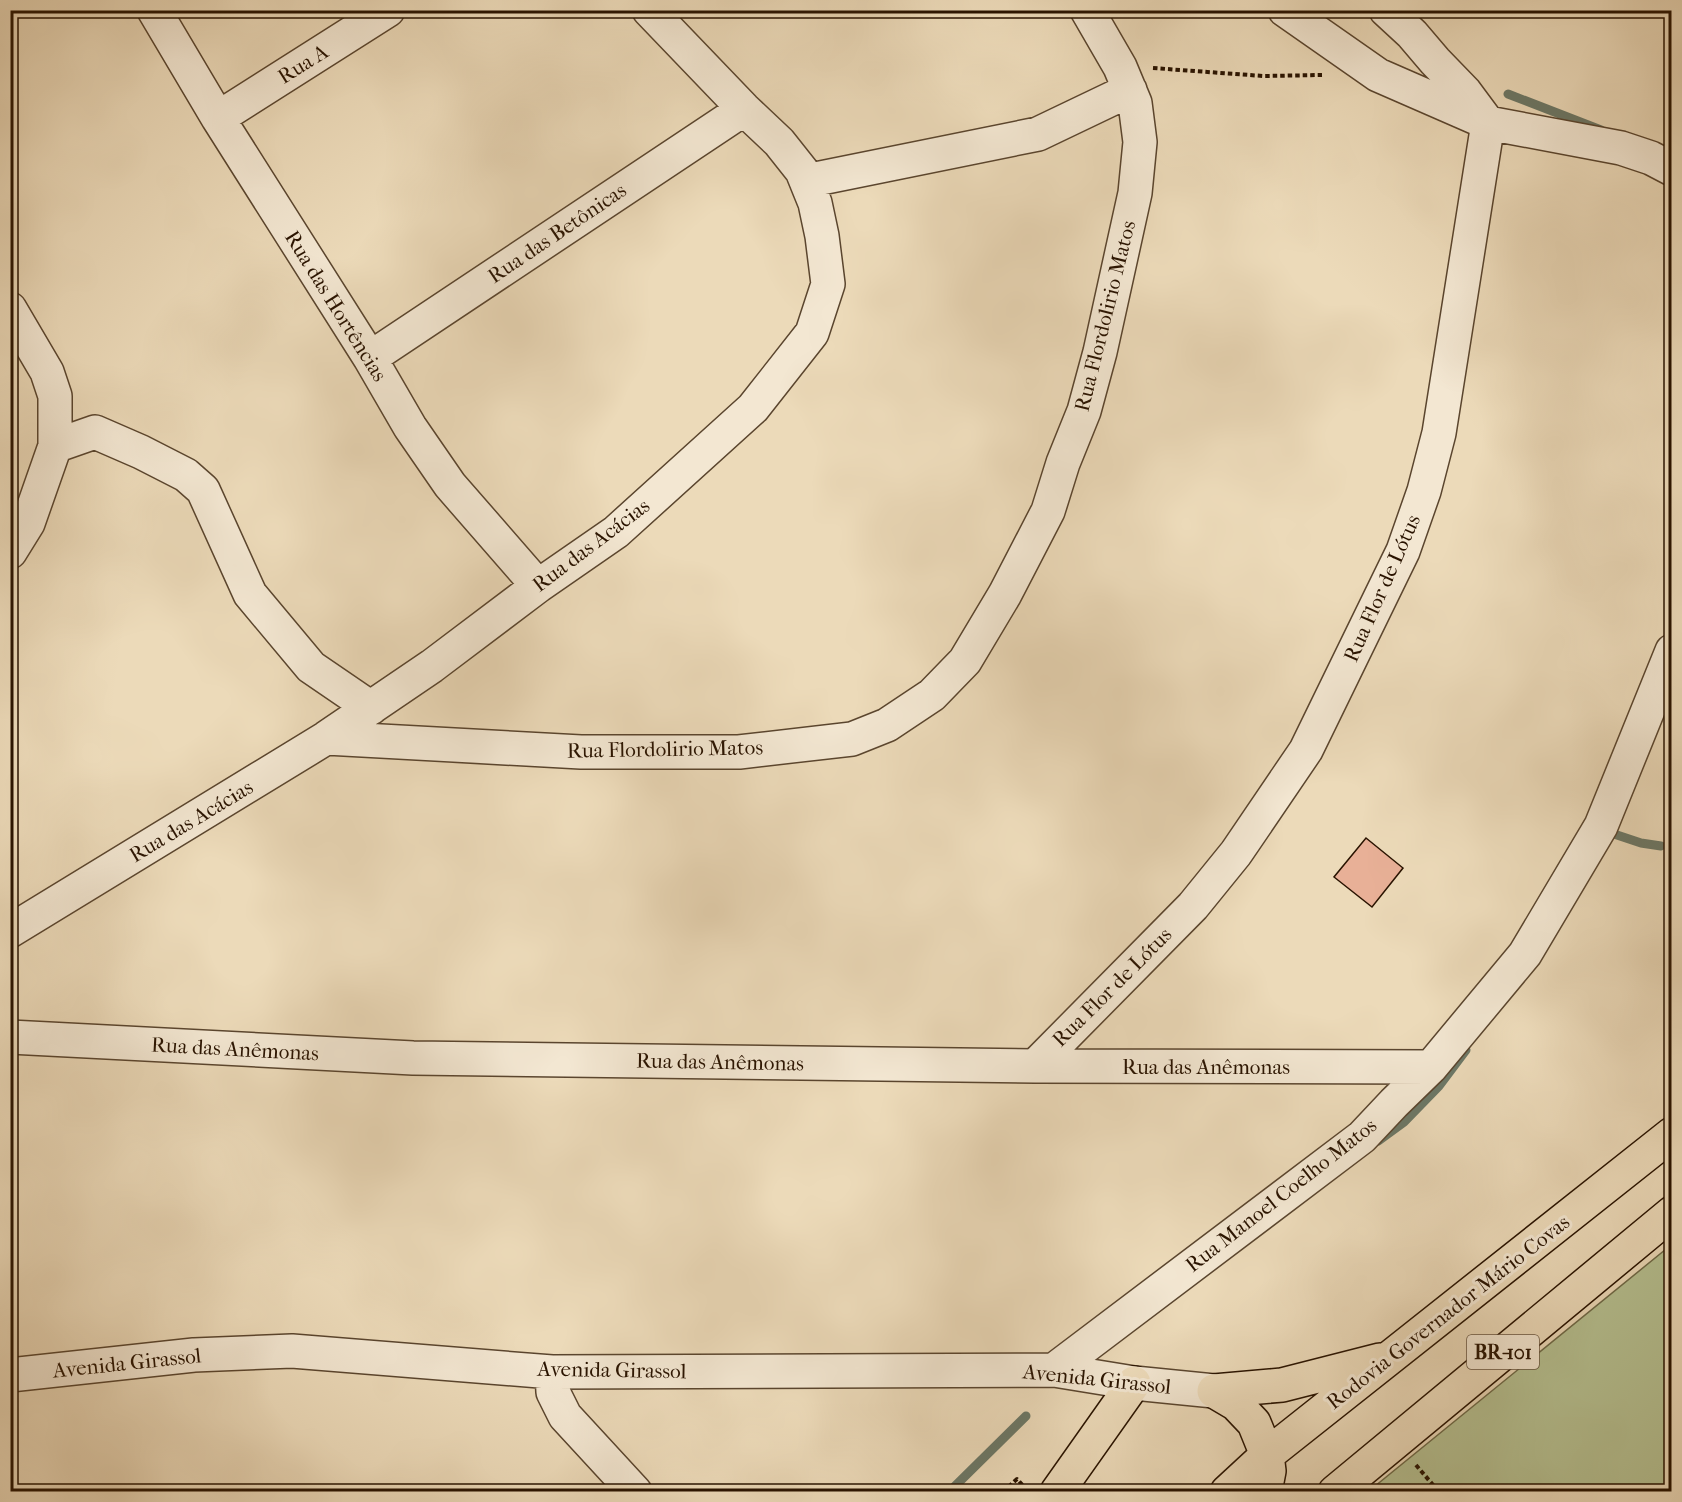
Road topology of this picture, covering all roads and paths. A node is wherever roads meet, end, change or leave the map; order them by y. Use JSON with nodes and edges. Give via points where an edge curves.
{"nodes":[{"id":1,"x":154,"y":10,"type":"edge"},
{"id":2,"x":388,"y":10,"type":"edge"},
{"id":3,"x":649,"y":10,"type":"edge"},
{"id":4,"x":1087,"y":10,"type":"edge"},
{"id":5,"x":1285,"y":10,"type":"edge"},
{"id":6,"x":1386,"y":10,"type":"edge"},
{"id":7,"x":1378,"y":75,"type":"junction"},
{"id":8,"x":1125,"y":79,"type":"junction"},
{"id":9,"x":744,"y":109,"type":"junction"},
{"id":10,"x":218,"y":118,"type":"junction"},
{"id":11,"x":1488,"y":123,"type":"junction"},
{"id":12,"x":1671,"y":169,"type":"edge"},
{"id":13,"x":806,"y":181,"type":"junction"},
{"id":14,"x":10,"y":309,"type":"edge"},
{"id":15,"x":370,"y":358,"type":"junction"},
{"id":16,"x":55,"y":446,"type":"junction"},
{"id":17,"x":10,"y":552,"type":"edge"},
{"id":18,"x":538,"y":586,"type":"junction"},
{"id":19,"x":1671,"y":651,"type":"edge"},
{"id":20,"x":371,"y":708,"type":"junction"},
{"id":21,"x":326,"y":738,"type":"junction"},
{"id":22,"x":10,"y":931,"type":"edge"},
{"id":23,"x":10,"y":1036,"type":"edge"},
{"id":24,"x":1035,"y":1066,"type":"junction"},
{"id":25,"x":1431,"y":1067,"type":"junction"},
{"id":26,"x":1671,"y":1134,"type":"edge"},
{"id":27,"x":1671,"y":1213,"type":"edge"},
{"id":28,"x":1392,"y":1357,"type":"junction"},
{"id":29,"x":1054,"y":1370,"type":"junction"},
{"id":30,"x":552,"y":1372,"type":"junction"},
{"id":31,"x":10,"y":1375,"type":"edge"},
{"id":32,"x":1134,"y":1383,"type":"junction"},
{"id":33,"x":1214,"y":1391,"type":"junction"},
{"id":34,"x":1267,"y":1455,"type":"junction"},
{"id":35,"x":635,"y":1491,"type":"edge"},
{"id":36,"x":1003,"y":1491,"type":"edge"},
{"id":37,"x":1029,"y":1491,"type":"edge"},
{"id":38,"x":1057,"y":1491,"type":"edge"},
{"id":39,"x":1227,"y":1491,"type":"edge"},
{"id":40,"x":1265,"y":1491,"type":"edge"},
{"id":41,"x":1335,"y":1491,"type":"edge"}],
"edges":[{"from":1,"to":10,"type":"street","name":"Rua das Hortências"},
{"from":2,"to":10,"type":"street","name":"Rua A"},
{"from":3,"to":9,"type":"street","name":"Rua das Acácias"},
{"from":4,"to":8,"type":"street","name":"Rua Flordolirio Matos"},
{"from":5,"to":7,"type":"street"},
{"from":6,"to":11,"type":"street","via":[[1465,92]]},
{"from":7,"to":8,"type":"path","via":[[1263,76],[1175,68]]},
{"from":7,"to":11,"type":"street"},
{"from":8,"to":13,"type":"street","via":[[1038,134]]},
{"from":8,"to":21,"type":"street","name":"Rua Flordolirio Matos","via":[[1135,103],[1140,142],[1135,193],[1084,411],[1048,511],[1005,594],[965,661],[932,695],[887,725],[852,739],[739,752],[581,752]]},
{"from":9,"to":13,"type":"street","name":"Rua das Acácias","via":[[779,142]]},
{"from":9,"to":15,"type":"street","name":"Rua das Betônicas"},
{"from":10,"to":15,"type":"street","name":"Rua das Hortências"},
{"from":11,"to":12,"type":"street","via":[[1621,148]]},
{"from":11,"to":24,"type":"street","name":"Rua Flor de Lótus","via":[[1439,433],[1403,551],[1306,750],[1236,853],[1193,906]]},
{"from":13,"to":18,"type":"street","name":"Rua das Acácias","via":[[815,203],[828,284],[812,333],[753,408],[616,532]]},
{"from":14,"to":16,"type":"street","via":[[47,372],[55,396]]},
{"from":15,"to":18,"type":"street","name":"Rua das Hortências","via":[[450,485]]},
{"from":16,"to":17,"type":"street","via":[[28,523]]},
{"from":16,"to":20,"type":"street","via":[[95,432],[186,475],[203,490],[250,594],[311,667]]},
{"from":18,"to":20,"type":"street","name":"Rua das Acácias"},
{"from":19,"to":25,"type":"street","name":"Rua Manoel Coelho Matos","via":[[1601,826],[1562,895],[1525,954]]},
{"from":20,"to":21,"type":"street","name":"Rua das Acácias"},
{"from":21,"to":22,"type":"street","name":"Rua das Acácias"},
{"from":23,"to":24,"type":"street","name":"Rua das Anêmonas","via":[[413,1058]]},
{"from":24,"to":25,"type":"street","name":"Rua das Anêmonas"},
{"from":25,"to":29,"type":"street","name":"Rua Manoel Coelho Matos","via":[[1362,1137]]},
{"from":26,"to":28,"type":"highway","name":"Rodovia Governador Mário Covas","number":"BR-101"},
{"from":27,"to":41,"type":"highway","number":"BR-101"},
{"from":28,"to":33,"type":"highway","via":[[1281,1385]]},
{"from":28,"to":34,"type":"highway","name":"Rodovia Governador Mário Covas","number":"BR-101"},
{"from":29,"to":30,"type":"street","name":"Avenida Girassol"},
{"from":29,"to":32,"type":"street","name":"Avenida Girassol"},
{"from":30,"to":31,"type":"street","name":"Avenida Girassol","via":[[292,1351],[195,1355]]},
{"from":30,"to":35,"type":"street","via":[[553,1392],[565,1416]]},
{"from":32,"to":33,"type":"street","name":"Avenida Girassol"},
{"from":32,"to":38,"type":"highway"},
{"from":33,"to":34,"type":"highway","via":[[1236,1404],[1254,1423]]},
{"from":34,"to":39,"type":"highway","name":"Rodovia Governador Mário Covas","number":"BR-101"},
{"from":34,"to":40,"type":"highway"},
{"from":36,"to":37,"type":"path","via":[[1017,1479]]}]}
